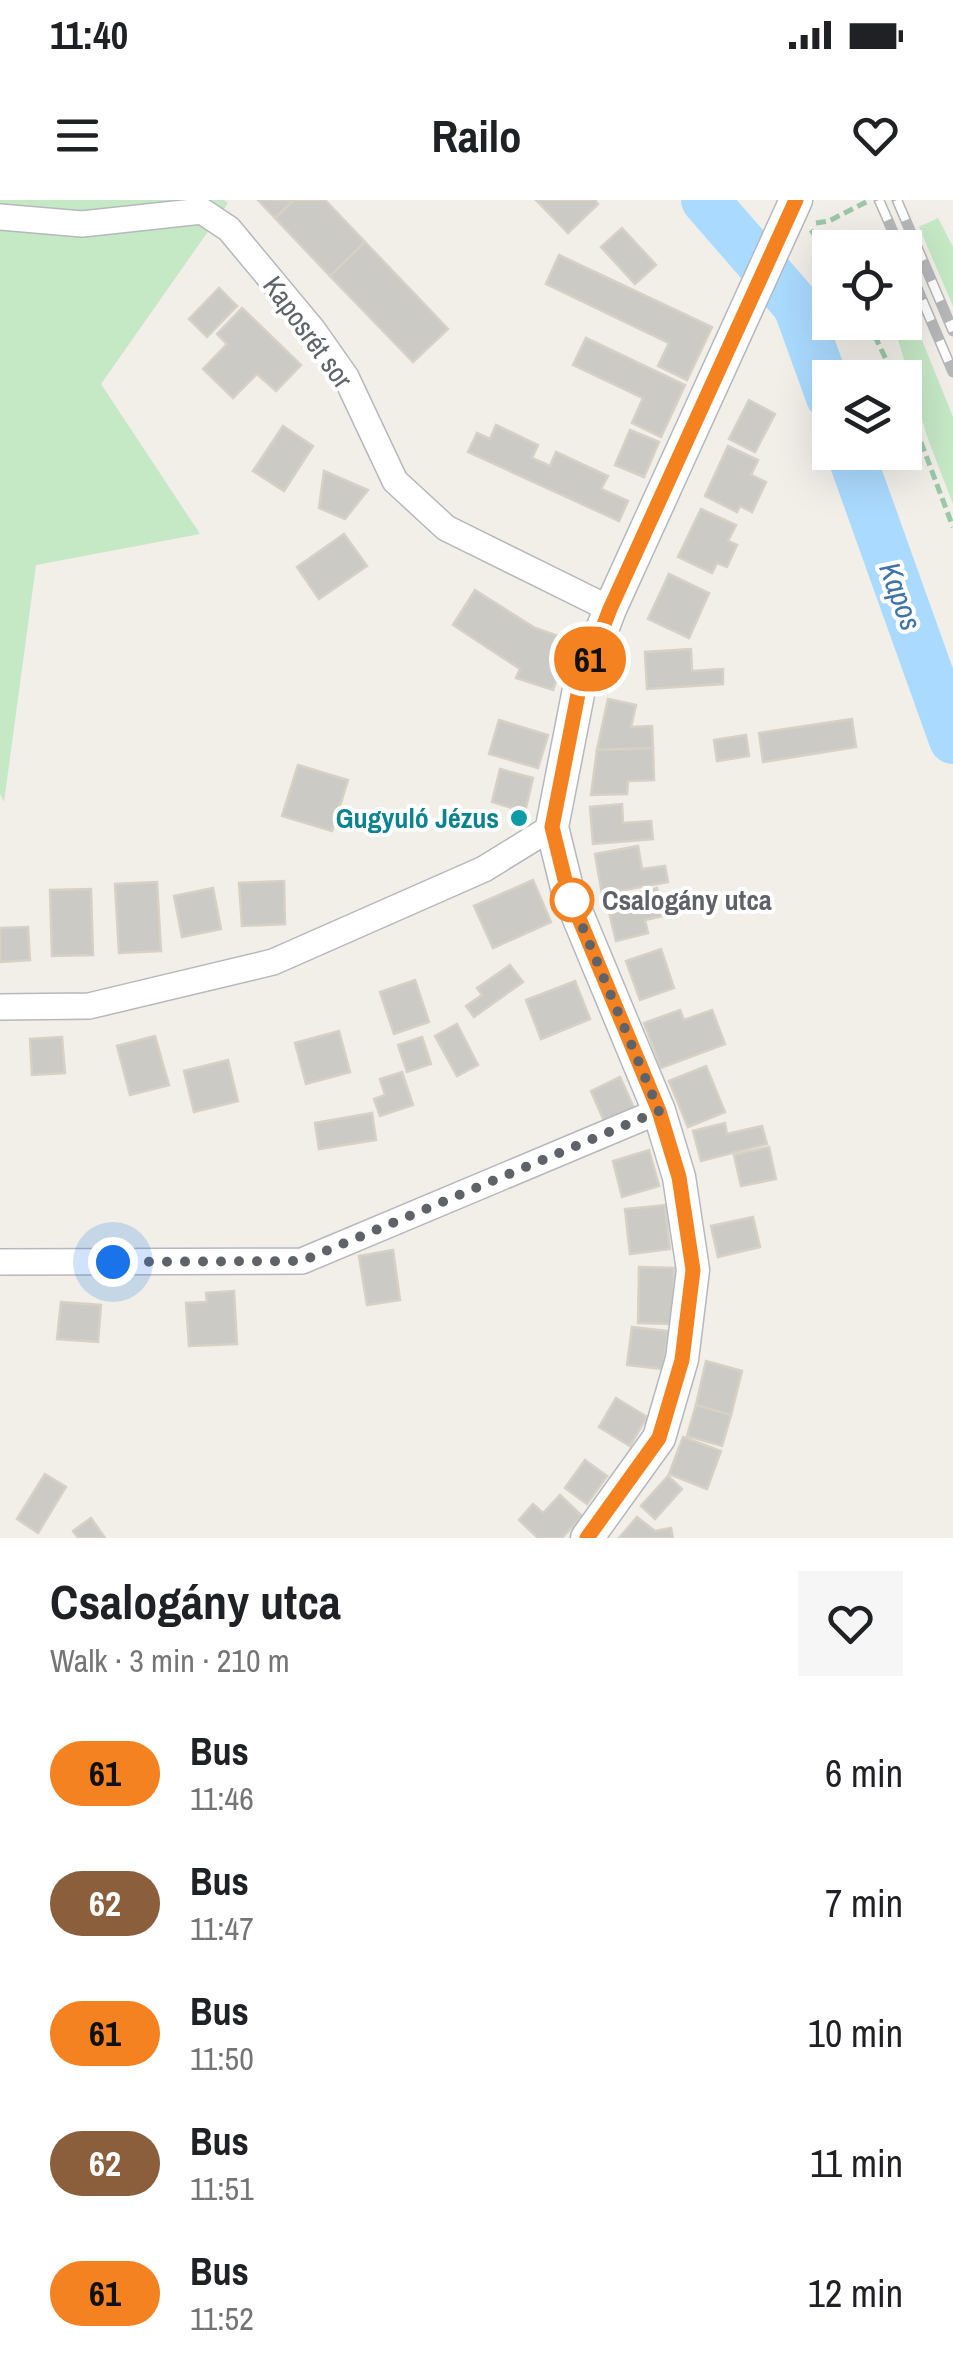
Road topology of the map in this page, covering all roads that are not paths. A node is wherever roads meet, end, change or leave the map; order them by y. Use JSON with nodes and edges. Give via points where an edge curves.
{"nodes":[{"id":1,"x":797,"y":215,"type":"edge"},
{"id":2,"x":0,"y":217,"type":"edge"},
{"id":3,"x":610,"y":609,"type":"junction"},
{"id":4,"x":552,"y":827,"type":"junction"},
{"id":5,"x":0,"y":1008,"type":"edge"},
{"id":6,"x":659,"y":1111,"type":"junction"},
{"id":7,"x":0,"y":1262,"type":"edge"},
{"id":8,"x":587,"y":1538,"type":"edge"}],
"edges":[{"from":1,"to":3,"type":"street"},
{"from":2,"to":3,"type":"street","name":"Kaposrét sor","via":[[82,224],[202,211],[230,230],[346,376],[396,481],[446,528]]},
{"from":3,"to":4,"type":"street","via":[[579,689]]},
{"from":4,"to":5,"type":"street","via":[[484,869],[272,962],[90,1006]]},
{"from":4,"to":6,"type":"street","via":[[568,892]]},
{"from":6,"to":7,"type":"street","via":[[302,1261]]},
{"from":6,"to":8,"type":"street","via":[[679,1177],[693,1270],[682,1360],[659,1438]]}]}
